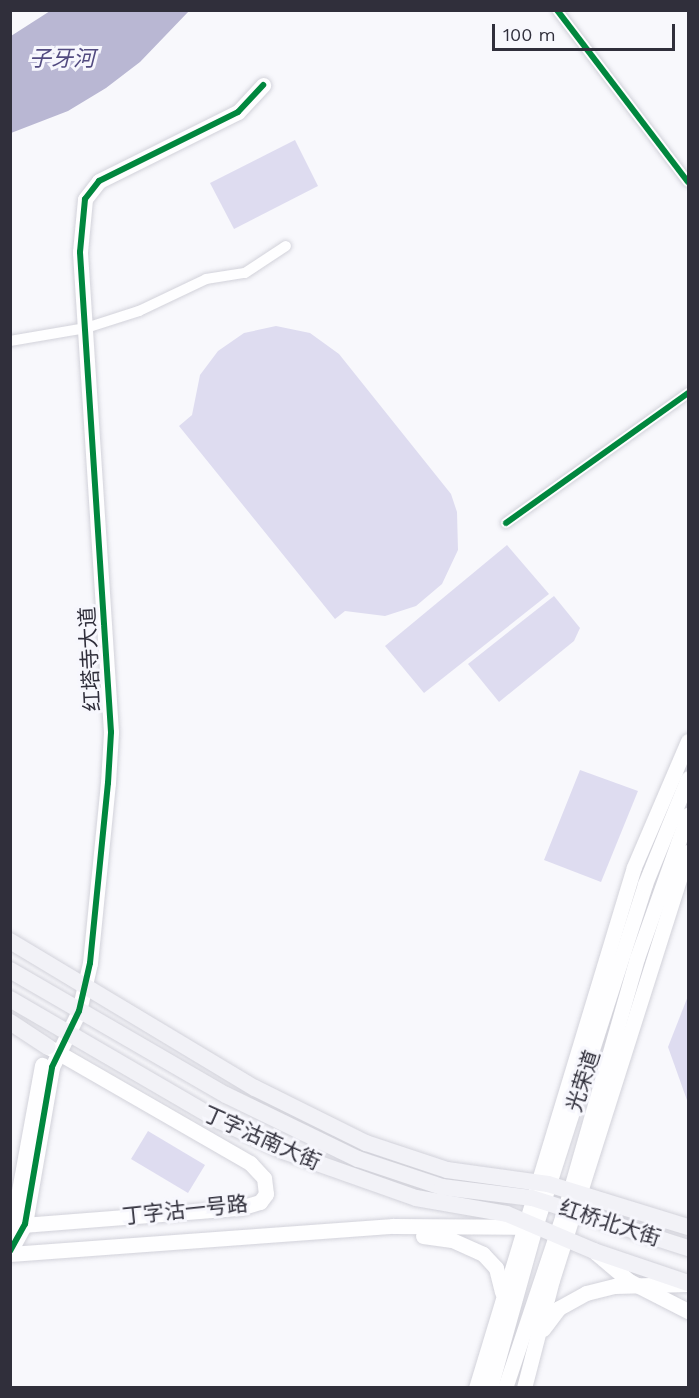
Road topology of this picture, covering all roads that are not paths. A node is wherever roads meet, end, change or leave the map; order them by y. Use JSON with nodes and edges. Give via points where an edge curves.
{"nodes":[{"id":1,"x":556,"y":10,"type":"edge"},
{"id":2,"x":263,"y":86,"type":"dead end"},
{"id":3,"x":688,"y":182,"type":"edge"},
{"id":4,"x":286,"y":246,"type":"dead end"},
{"id":5,"x":86,"y":328,"type":"junction"},
{"id":6,"x":10,"y":341,"type":"edge"},
{"id":7,"x":688,"y":393,"type":"edge"},
{"id":8,"x":506,"y":523,"type":"dead end"},
{"id":9,"x":688,"y":741,"type":"edge"},
{"id":10,"x":688,"y":778,"type":"edge"},
{"id":11,"x":688,"y":815,"type":"edge"},
{"id":12,"x":688,"y":852,"type":"edge"},
{"id":13,"x":10,"y":941,"type":"edge"},
{"id":14,"x":10,"y":970,"type":"edge"},
{"id":15,"x":85,"y":987,"type":"junction"},
{"id":16,"x":10,"y":999,"type":"edge"},
{"id":17,"x":75,"y":1009,"type":"junction"},
{"id":18,"x":10,"y":1022,"type":"edge"},
{"id":19,"x":63,"y":1031,"type":"junction"},
{"id":20,"x":52,"y":1049,"type":"junction"},
{"id":21,"x":540,"y":1192,"type":"junction"},
{"id":22,"x":575,"y":1193,"type":"junction"},
{"id":23,"x":570,"y":1210,"type":"junction"},
{"id":24,"x":528,"y":1225,"type":"junction"},
{"id":25,"x":688,"y":1227,"type":"edge"},
{"id":26,"x":15,"y":1229,"type":"edge"},
{"id":27,"x":363,"y":1229,"type":"junction"},
{"id":28,"x":561,"y":1237,"type":"junction"},
{"id":29,"x":688,"y":1248,"type":"edge"},
{"id":30,"x":594,"y":1251,"type":"junction"},
{"id":31,"x":10,"y":1252,"type":"edge"},
{"id":32,"x":688,"y":1283,"type":"edge"},
{"id":33,"x":637,"y":1286,"type":"junction"},
{"id":34,"x":502,"y":1294,"type":"junction"},
{"id":35,"x":688,"y":1311,"type":"edge"},
{"id":36,"x":537,"y":1339,"type":"junction"},
{"id":37,"x":476,"y":1388,"type":"edge"},
{"id":38,"x":490,"y":1388,"type":"edge"},
{"id":39,"x":505,"y":1388,"type":"edge"},
{"id":40,"x":524,"y":1388,"type":"edge"}],
"edges":[{"from":1,"to":3,"type":"street"},
{"from":2,"to":5,"type":"main road","name":"红塔寺大道","via":[[238,112],[99,181],[85,199],[80,252]]},
{"from":4,"to":5,"type":"street","via":[[245,273],[206,279],[139,311]]},
{"from":5,"to":6,"type":"street"},
{"from":5,"to":15,"type":"main road","name":"红塔寺大道","via":[[111,732]]},
{"from":7,"to":8,"type":"street"},
{"from":9,"to":21,"type":"main road","via":[[634,867]]},
{"from":10,"to":21,"type":"main road","name":"光荣道","via":[[645,884]]},
{"from":11,"to":22,"type":"main road","name":"光荣道","via":[[637,958]]},
{"from":12,"to":22,"type":"main road"},
{"from":13,"to":15,"type":"main road"},
{"from":14,"to":17,"type":"main road","name":"丁字沽南大街"},
{"from":15,"to":17,"type":"main road","name":"红塔寺大道"},
{"from":15,"to":21,"type":"main road","via":[[255,1088],[366,1143],[447,1170]]},
{"from":16,"to":19,"type":"main road","name":"丁字沽南大街"},
{"from":17,"to":19,"type":"main road","name":"红塔寺大道"},
{"from":17,"to":21,"type":"main road","name":"丁字沽南大街","via":[[226,1095],[358,1159],[442,1187]]},
{"from":18,"to":20,"type":"main road"},
{"from":19,"to":20,"type":"main road","name":"红塔寺大道"},
{"from":19,"to":24,"type":"main road","name":"丁字沽南大街","via":[[220,1121],[283,1151],[416,1198],[495,1211]]},
{"from":20,"to":26,"type":"main road"},
{"from":20,"to":26,"type":"main road","name":"丁字沽一号路","via":[[250,1163],[264,1178],[266,1194],[260,1202],[240,1208]]},
{"from":21,"to":22,"type":"main road"},
{"from":21,"to":23,"type":"main road","name":"红桥北大街"},
{"from":21,"to":24,"type":"main road"},
{"from":22,"to":23,"type":"main road"},
{"from":22,"to":25,"type":"main road"},
{"from":23,"to":28,"type":"main road"},
{"from":23,"to":29,"type":"main road","name":"红桥北大街"},
{"from":24,"to":27,"type":"main road","name":"丁字沽一号路"},
{"from":24,"to":28,"type":"main road","name":"红桥北大街"},
{"from":24,"to":34,"type":"main road"},
{"from":24,"to":38,"type":"main road"},
{"from":26,"to":31,"type":"main road"},
{"from":27,"to":31,"type":"main road","name":"丁字沽一号路"},
{"from":27,"to":34,"type":"main road","via":[[443,1238],[469,1246],[496,1268]]},
{"from":28,"to":30,"type":"main road","name":"红桥北大街"},
{"from":28,"to":36,"type":"main road"},
{"from":28,"to":39,"type":"main road"},
{"from":30,"to":32,"type":"main road","name":"红桥北大街"},
{"from":30,"to":33,"type":"main road"},
{"from":32,"to":33,"type":"main road"},
{"from":33,"to":35,"type":"main road"},
{"from":33,"to":36,"type":"main road","via":[[600,1289],[572,1299],[548,1320]]},
{"from":34,"to":37,"type":"main road"},
{"from":36,"to":40,"type":"main road"}]}
